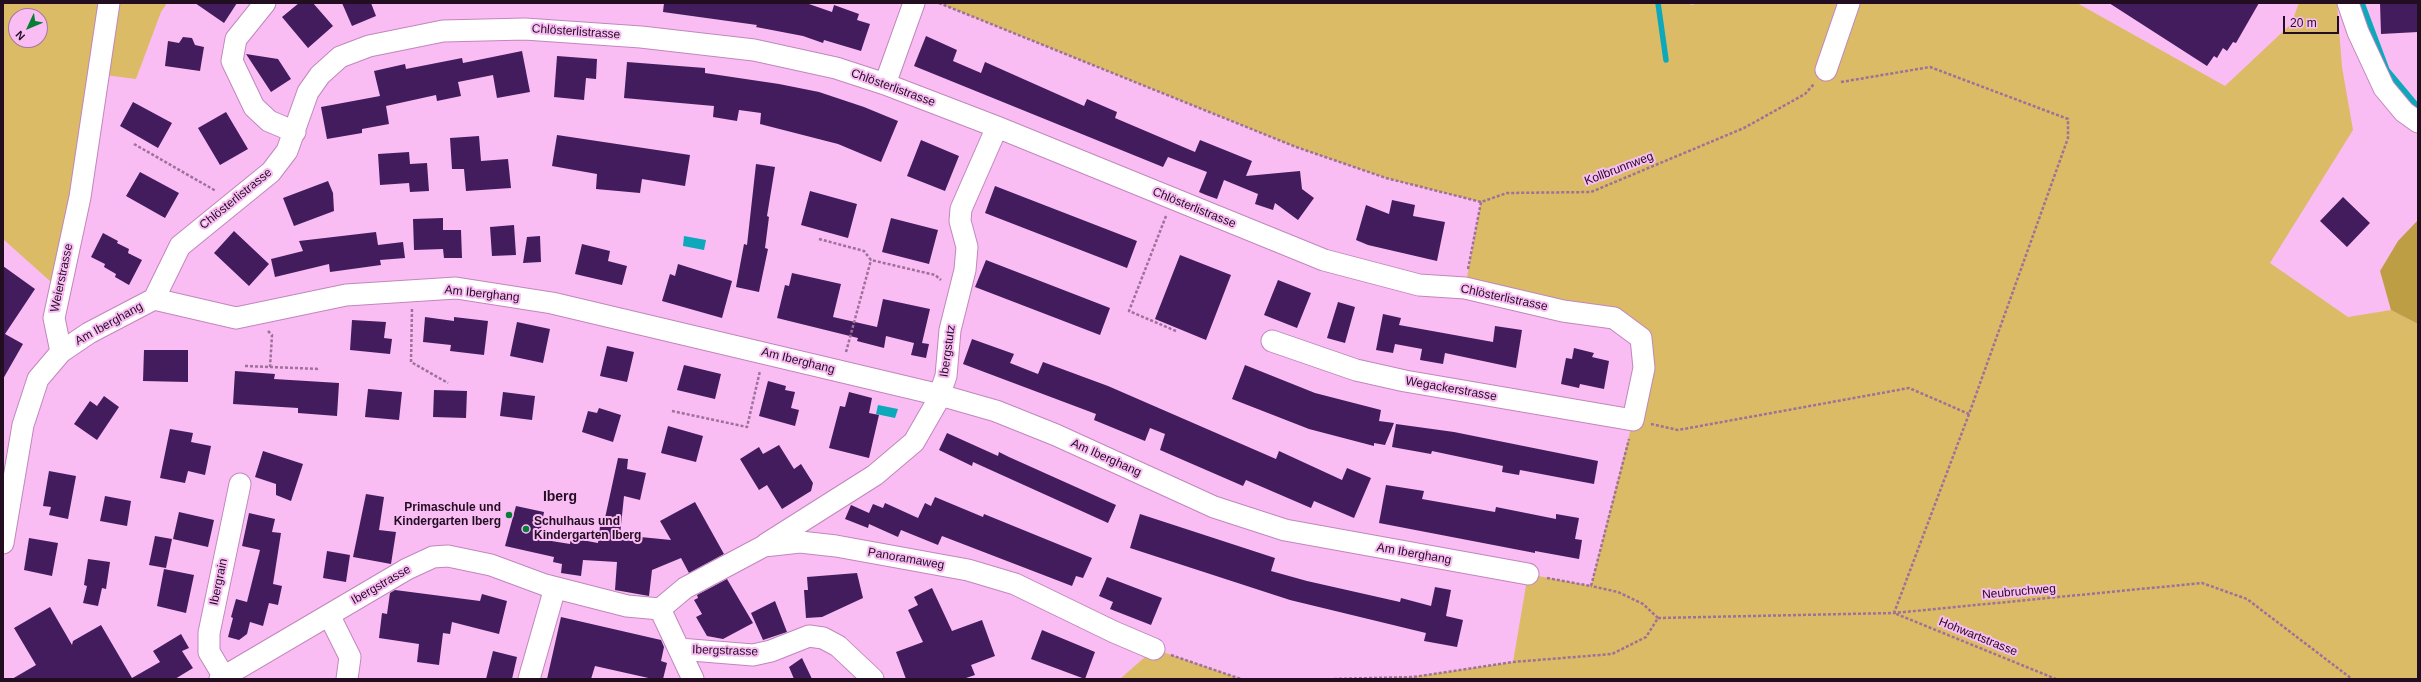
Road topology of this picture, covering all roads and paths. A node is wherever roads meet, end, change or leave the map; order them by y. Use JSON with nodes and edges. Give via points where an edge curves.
{"nodes":[{"id":1,"x":109,"y":3,"type":"edge"},
{"id":2,"x":265,"y":3,"type":"edge"},
{"id":3,"x":914,"y":3,"type":"edge"},
{"id":4,"x":938,"y":3,"type":"edge"},
{"id":5,"x":1849,"y":3,"type":"edge"},
{"id":6,"x":2348,"y":3,"type":"edge"},
{"id":7,"x":1831,"y":76,"type":"junction"},
{"id":8,"x":885,"y":84,"type":"junction"},
{"id":9,"x":2418,"y":122,"type":"edge"},
{"id":10,"x":997,"y":127,"type":"junction"},
{"id":11,"x":295,"y":132,"type":"junction"},
{"id":12,"x":134,"y":144,"type":"dead end"},
{"id":13,"x":1173,"y":199,"type":"junction"},
{"id":14,"x":234,"y":201,"type":"junction"},
{"id":15,"x":1481,"y":202,"type":"junction"},
{"id":16,"x":819,"y":239,"type":"dead end"},
{"id":17,"x":871,"y":260,"type":"junction"},
{"id":18,"x":1465,"y":288,"type":"junction"},
{"id":19,"x":412,"y":290,"type":"junction"},
{"id":20,"x":959,"y":295,"type":"junction"},
{"id":21,"x":154,"y":299,"type":"junction"},
{"id":22,"x":1176,"y":331,"type":"dead end"},
{"id":23,"x":272,"y":335,"type":"dead end"},
{"id":24,"x":1272,"y":341,"type":"dead end"},
{"id":25,"x":60,"y":352,"type":"junction"},
{"id":26,"x":765,"y":353,"type":"junction"},
{"id":27,"x":245,"y":366,"type":"dead end"},
{"id":28,"x":270,"y":367,"type":"junction"},
{"id":29,"x":320,"y":369,"type":"dead end"},
{"id":30,"x":841,"y":372,"type":"junction"},
{"id":31,"x":448,"y":383,"type":"dead end"},
{"id":32,"x":940,"y":395,"type":"junction"},
{"id":33,"x":672,"y":412,"type":"dead end"},
{"id":34,"x":1969,"y":414,"type":"junction"},
{"id":35,"x":1633,"y":420,"type":"junction"},
{"id":36,"x":240,"y":484,"type":"dead end"},
{"id":37,"x":3,"y":543,"type":"edge"},
{"id":38,"x":764,"y":546,"type":"junction"},
{"id":39,"x":1528,"y":574,"type":"joint"},
{"id":40,"x":1591,"y":586,"type":"junction"},
{"id":41,"x":555,"y":588,"type":"junction"},
{"id":42,"x":660,"y":609,"type":"junction"},
{"id":43,"x":1894,"y":612,"type":"junction"},
{"id":44,"x":329,"y":615,"type":"junction"},
{"id":45,"x":1658,"y":618,"type":"junction"},
{"id":46,"x":679,"y":649,"type":"junction"},
{"id":47,"x":1154,"y":649,"type":"joint"},
{"id":48,"x":222,"y":678,"type":"edge"},
{"id":49,"x":347,"y":679,"type":"edge"},
{"id":50,"x":529,"y":679,"type":"edge"},
{"id":51,"x":693,"y":679,"type":"edge"},
{"id":52,"x":873,"y":679,"type":"edge"},
{"id":53,"x":1241,"y":679,"type":"edge"},
{"id":54,"x":1334,"y":679,"type":"edge"},
{"id":55,"x":2056,"y":679,"type":"edge"},
{"id":56,"x":2352,"y":679,"type":"edge"}],
"edges":[{"from":1,"to":25,"type":"street","name":"Weierstrasse","via":[[80,197],[54,318]]},
{"from":2,"to":11,"type":"street","via":[[236,39],[232,61],[254,107],[268,121]]},
{"from":3,"to":8,"type":"street"},
{"from":4,"to":15,"type":"path","via":[[1296,147],[1386,178]]},
{"from":5,"to":7,"type":"street"},
{"from":6,"to":9,"type":"street","via":[[2358,32],[2384,88],[2404,112]]},
{"from":7,"to":15,"type":"path","name":"Kollbrunnweg","via":[[1805,94],[1744,128],[1591,192],[1507,193]]},
{"from":7,"to":34,"type":"path","via":[[1930,67],[2068,119],[2068,138]]},
{"from":8,"to":10,"type":"street","name":"Chlösterlistrasse"},
{"from":8,"to":11,"type":"street","name":"Chlösterlistrasse","via":[[805,60],[731,47],[525,28],[443,31],[369,46],[340,57],[320,75],[308,92]]},
{"from":10,"to":13,"type":"street","name":"Chlösterlistrasse"},
{"from":10,"to":20,"type":"street","name":"Ibergstutz","via":[[961,208],[960,221],[967,247]]},
{"from":11,"to":14,"type":"street","name":"Chlösterlistrasse","via":[[287,151],[271,172]]},
{"from":12,"to":14,"type":"path"},
{"from":13,"to":18,"type":"street","name":"Chlösterlistrasse","via":[[1324,260],[1419,285]]},
{"from":13,"to":22,"type":"path","via":[[1129,311]]},
{"from":14,"to":21,"type":"street","name":"Chlösterlistrasse","via":[[180,246]]},
{"from":15,"to":18,"type":"path"},
{"from":16,"to":17,"type":"path","via":[[864,251]]},
{"from":17,"to":20,"type":"path","via":[[935,275]]},
{"from":17,"to":30,"type":"path"},
{"from":18,"to":35,"type":"street","name":"Chlösterlistrasse","via":[[1563,311],[1614,318],[1641,338],[1644,368]]},
{"from":19,"to":21,"type":"street","name":"Am Iberghang","via":[[346,295],[236,318]]},
{"from":19,"to":26,"type":"street","name":"Am Iberghang","via":[[456,288],[552,303]]},
{"from":19,"to":31,"type":"path","via":[[411,362]]},
{"from":20,"to":32,"type":"street","name":"Ibergstutz","via":[[950,330],[946,376]]},
{"from":21,"to":25,"type":"street","name":"Am Iberghang","via":[[89,333]]},
{"from":23,"to":28,"type":"path"},
{"from":24,"to":35,"type":"street","name":"Wegackerstrasse","via":[[1356,370],[1404,382]]},
{"from":25,"to":37,"type":"street","via":[[38,379],[23,425]]},
{"from":26,"to":30,"type":"street","name":"Am Iberghang"},
{"from":26,"to":33,"type":"path","via":[[747,427]]},
{"from":27,"to":28,"type":"path"},
{"from":28,"to":29,"type":"path"},
{"from":30,"to":32,"type":"street","name":"Am Iberghang"},
{"from":32,"to":38,"type":"street","name":"Ibergstutz","via":[[914,442],[875,474]]},
{"from":32,"to":39,"type":"street","name":"Am Iberghang","via":[[996,411],[1214,507],[1285,530]]},
{"from":34,"to":35,"type":"path","via":[[1909,388],[1678,430]]},
{"from":34,"to":43,"type":"path"},
{"from":35,"to":40,"type":"path"},
{"from":36,"to":48,"type":"street","name":"Ibergrain","via":[[209,633],[209,652]]},
{"from":38,"to":42,"type":"street","name":"Panoramaweg","via":[[685,588]]},
{"from":38,"to":47,"type":"street","name":"Panoramaweg","via":[[800,542],[836,546],[968,570],[1015,584]]},
{"from":39,"to":40,"type":"path"},
{"from":40,"to":45,"type":"path","via":[[1618,592],[1643,604]]},
{"from":41,"to":42,"type":"street","name":"Ibergstrasse","via":[[627,606]]},
{"from":41,"to":44,"type":"street","name":"Ibergstrasse","via":[[469,559],[433,557],[407,569]]},
{"from":41,"to":50,"type":"street"},
{"from":42,"to":46,"type":"street","name":"Ibergstrasse"},
{"from":43,"to":45,"type":"path","name":"Neubruchweg"},
{"from":43,"to":55,"type":"path","name":"Hohwartstrasse"},
{"from":43,"to":56,"type":"path","name":"Neubruchweg","via":[[2202,583],[2247,599]]},
{"from":44,"to":48,"type":"street","name":"Ibergstrasse"},
{"from":44,"to":49,"type":"street","via":[[350,657]]},
{"from":45,"to":54,"type":"path","via":[[1646,637],[1612,654],[1513,662],[1413,677]]},
{"from":46,"to":51,"type":"street","name":"Ibergstrasse"},
{"from":46,"to":52,"type":"street","name":"Ibergstrasse","via":[[753,654],[771,651],[809,636],[823,638],[838,646]]},
{"from":47,"to":53,"type":"path"}]}
